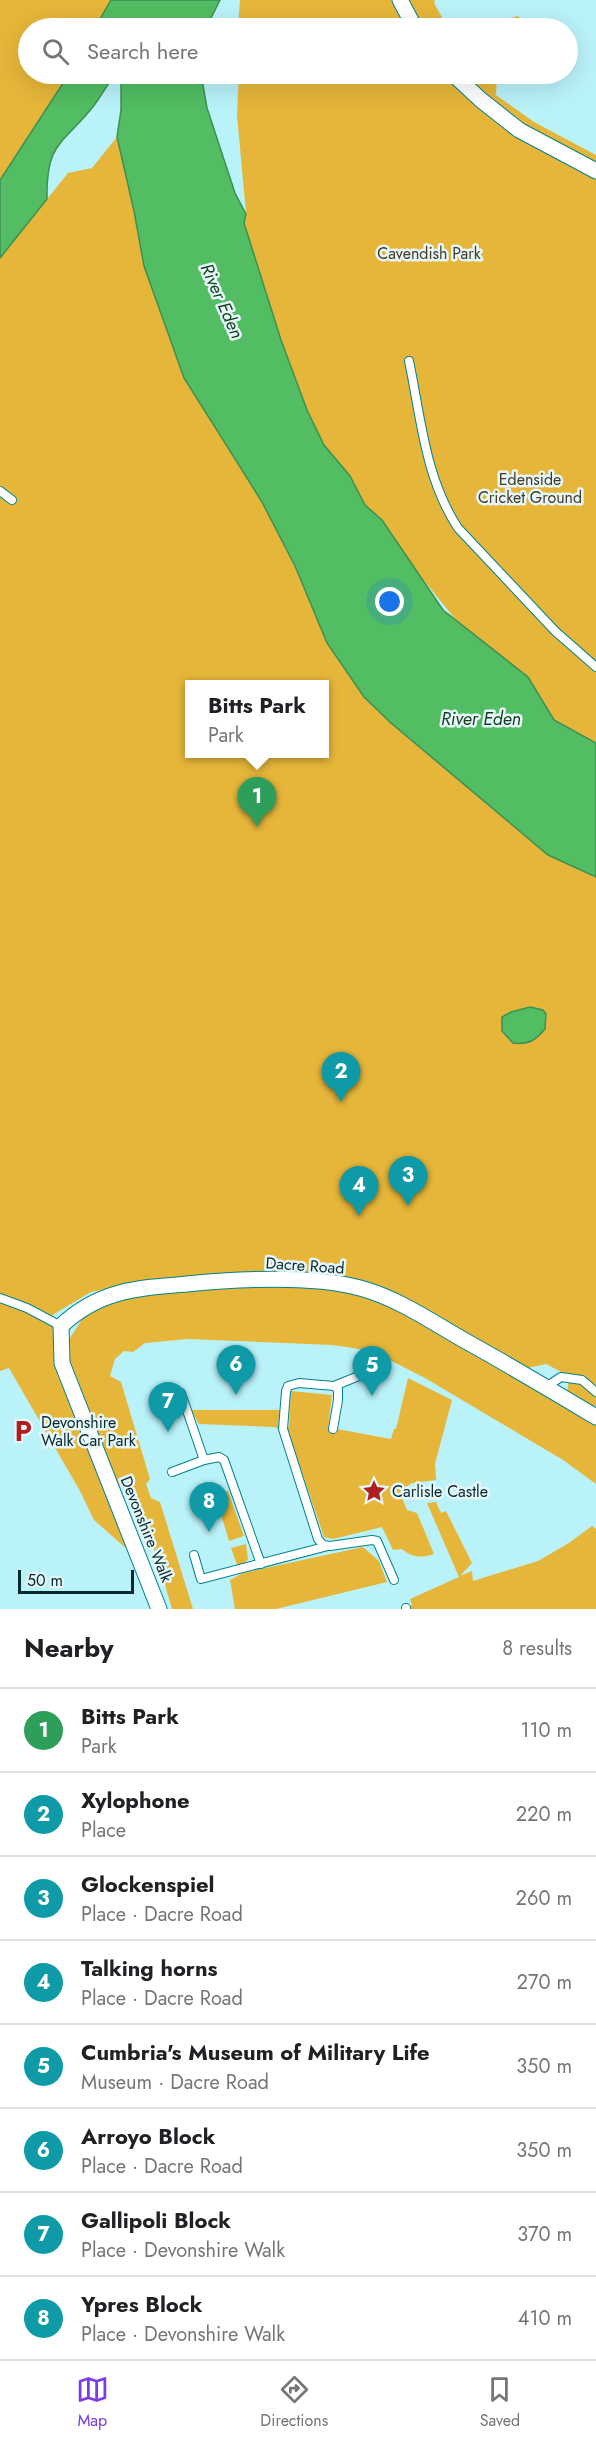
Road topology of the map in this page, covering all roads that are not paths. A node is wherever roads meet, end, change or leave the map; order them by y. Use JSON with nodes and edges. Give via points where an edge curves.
{"nodes":[{"id":1,"x":400,"y":0,"type":"edge"},
{"id":2,"x":410,"y":18,"type":"edge"},
{"id":3,"x":464,"y":84,"type":"edge"},
{"id":4,"x":596,"y":171,"type":"edge"},
{"id":5,"x":409,"y":361,"type":"dead end"},
{"id":6,"x":0,"y":491,"type":"edge"},
{"id":7,"x":12,"y":500,"type":"dead end"},
{"id":8,"x":596,"y":667,"type":"edge"},
{"id":9,"x":0,"y":1298,"type":"edge"},
{"id":10,"x":61,"y":1326,"type":"junction"},
{"id":11,"x":371,"y":1371,"type":"dead end"},
{"id":12,"x":334,"y":1386,"type":"junction"},
{"id":13,"x":546,"y":1387,"type":"junction"},
{"id":14,"x":596,"y":1392,"type":"edge"},
{"id":15,"x":181,"y":1393,"type":"dead end"},
{"id":16,"x":596,"y":1417,"type":"edge"},
{"id":17,"x":333,"y":1429,"type":"dead end"},
{"id":18,"x":204,"y":1460,"type":"junction"},
{"id":19,"x":172,"y":1472,"type":"dead end"},
{"id":20,"x":330,"y":1546,"type":"junction"},
{"id":21,"x":194,"y":1555,"type":"dead end"},
{"id":22,"x":261,"y":1564,"type":"junction"},
{"id":23,"x":394,"y":1580,"type":"dead end"},
{"id":24,"x":159,"y":1609,"type":"edge"}],
"edges":[{"from":1,"to":2,"type":"street"},
{"from":3,"to":4,"type":"street","via":[[519,130]]},
{"from":5,"to":8,"type":"lane","via":[[433,480],[447,511],[458,528],[555,631]]},
{"from":6,"to":7,"type":"lane"},
{"from":9,"to":10,"type":"lane"},
{"from":10,"to":13,"type":"street","name":"Dacre Road","via":[[76,1312],[102,1298],[131,1289],[217,1281],[330,1283],[359,1288],[405,1306]]},
{"from":10,"to":24,"type":"street","name":"Devonshire Walk","via":[[62,1364]]},
{"from":11,"to":12,"type":"lane"},
{"from":12,"to":17,"type":"lane","via":[[339,1393]]},
{"from":12,"to":20,"type":"lane","via":[[288,1386],[283,1429],[318,1539]]},
{"from":13,"to":14,"type":"lane","via":[[561,1377],[582,1380]]},
{"from":13,"to":16,"type":"street","name":"Dacre Road"},
{"from":15,"to":18,"type":"lane"},
{"from":18,"to":19,"type":"lane"},
{"from":18,"to":22,"type":"lane","via":[[224,1460]]},
{"from":20,"to":22,"type":"lane"},
{"from":20,"to":23,"type":"lane","via":[[377,1541]]},
{"from":21,"to":22,"type":"lane","via":[[201,1579]]}]}
